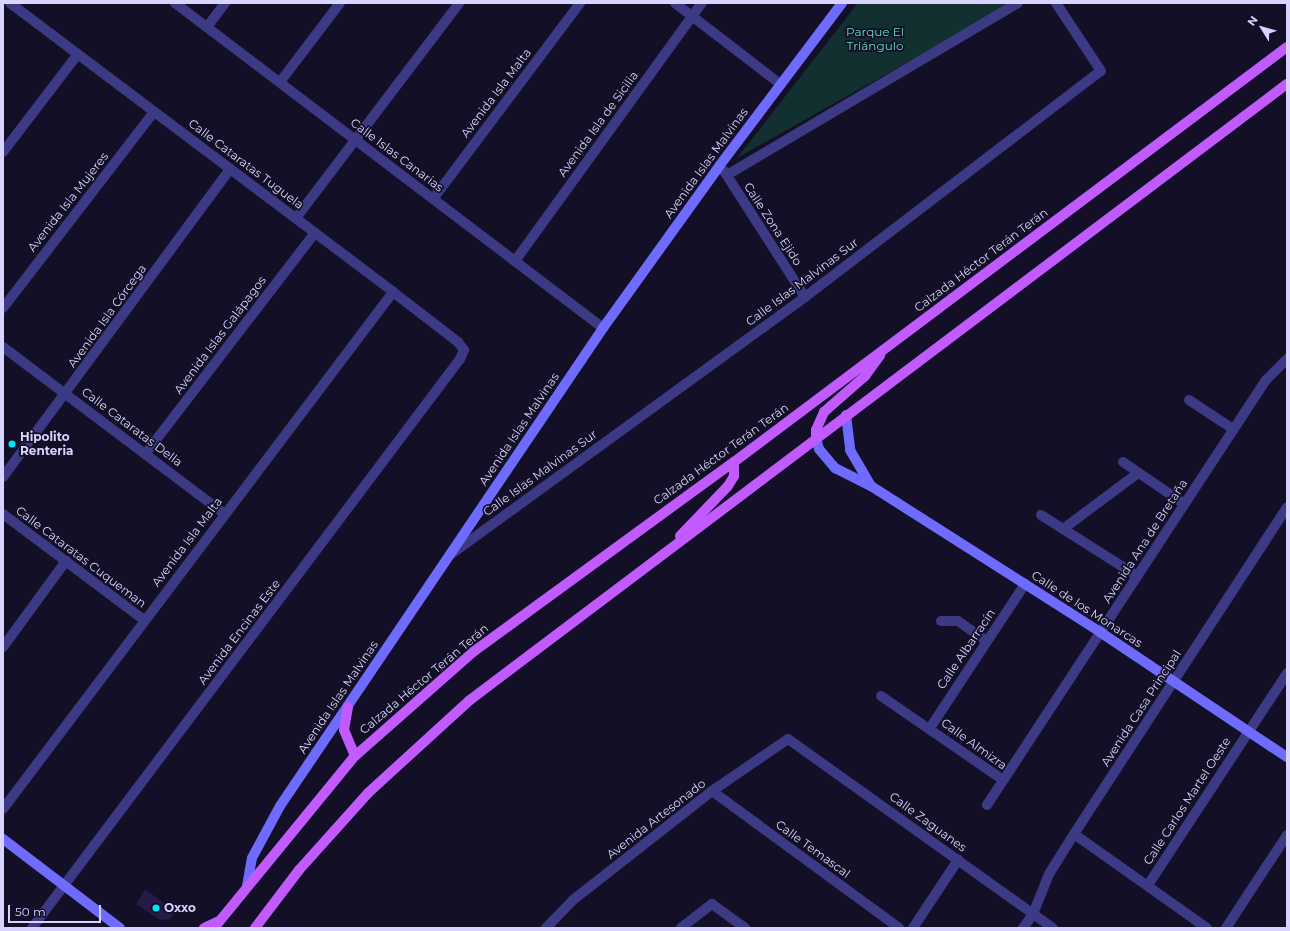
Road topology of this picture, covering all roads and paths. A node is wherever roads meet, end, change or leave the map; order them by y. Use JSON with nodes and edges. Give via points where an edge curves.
{"nodes":[{"id":1,"x":10,"y":3,"type":"edge"},
{"id":2,"x":175,"y":3,"type":"edge"},
{"id":3,"x":225,"y":3,"type":"edge"},
{"id":4,"x":340,"y":3,"type":"edge"},
{"id":5,"x":459,"y":3,"type":"edge"},
{"id":6,"x":580,"y":3,"type":"edge"},
{"id":7,"x":675,"y":3,"type":"edge"},
{"id":8,"x":702,"y":3,"type":"edge"},
{"id":9,"x":842,"y":3,"type":"edge"},
{"id":10,"x":1018,"y":3,"type":"edge"},
{"id":11,"x":1056,"y":3,"type":"edge"},
{"id":12,"x":692,"y":16,"type":"junction"},
{"id":13,"x":207,"y":27,"type":"junction"},
{"id":14,"x":1287,"y":47,"type":"edge"},
{"id":15,"x":78,"y":54,"type":"junction"},
{"id":16,"x":280,"y":82,"type":"junction"},
{"id":17,"x":780,"y":84,"type":"junction"},
{"id":18,"x":1287,"y":84,"type":"edge"},
{"id":19,"x":154,"y":112,"type":"junction"},
{"id":20,"x":356,"y":140,"type":"junction"},
{"id":21,"x":3,"y":152,"type":"edge"},
{"id":22,"x":720,"y":165,"type":"junction"},
{"id":23,"x":230,"y":169,"type":"junction"},
{"id":24,"x":727,"y":175,"type":"junction"},
{"id":25,"x":433,"y":199,"type":"junction"},
{"id":26,"x":296,"y":218,"type":"junction"},
{"id":27,"x":315,"y":233,"type":"junction"},
{"id":28,"x":515,"y":261,"type":"junction"},
{"id":29,"x":393,"y":292,"type":"junction"},
{"id":30,"x":805,"y":297,"type":"junction"},
{"id":31,"x":3,"y":308,"type":"edge"},
{"id":32,"x":603,"y":328,"type":"junction"},
{"id":33,"x":3,"y":347,"type":"edge"},
{"id":34,"x":464,"y":350,"type":"joint"},
{"id":35,"x":882,"y":351,"type":"junction"},
{"id":36,"x":1287,"y":359,"type":"edge"},
{"id":37,"x":66,"y":394,"type":"junction"},
{"id":38,"x":1189,"y":400,"type":"dead end"},
{"id":39,"x":846,"y":415,"type":"junction"},
{"id":40,"x":1233,"y":429,"type":"junction"},
{"id":41,"x":816,"y":438,"type":"junction"},
{"id":42,"x":146,"y":454,"type":"junction"},
{"id":43,"x":734,"y":462,"type":"junction"},
{"id":44,"x":1122,"y":462,"type":"dead end"},
{"id":45,"x":1138,"y":473,"type":"junction"},
{"id":46,"x":3,"y":477,"type":"edge"},
{"id":47,"x":871,"y":486,"type":"junction"},
{"id":48,"x":1184,"y":504,"type":"junction"},
{"id":49,"x":1287,"y":507,"type":"edge"},
{"id":50,"x":3,"y":514,"type":"edge"},
{"id":51,"x":225,"y":514,"type":"junction"},
{"id":52,"x":1041,"y":515,"type":"dead end"},
{"id":53,"x":1063,"y":529,"type":"junction"},
{"id":54,"x":668,"y":550,"type":"junction"},
{"id":55,"x":449,"y":556,"type":"junction"},
{"id":56,"x":66,"y":562,"type":"junction"},
{"id":57,"x":1137,"y":576,"type":"junction"},
{"id":58,"x":1025,"y":584,"type":"junction"},
{"id":59,"x":144,"y":620,"type":"junction"},
{"id":60,"x":941,"y":621,"type":"dead end"},
{"id":61,"x":1100,"y":632,"type":"junction"},
{"id":62,"x":987,"y":641,"type":"junction"},
{"id":63,"x":3,"y":647,"type":"edge"},
{"id":64,"x":1287,"y":673,"type":"edge"},
{"id":65,"x":1174,"y":682,"type":"junction"},
{"id":66,"x":881,"y":696,"type":"dead end"},
{"id":67,"x":348,"y":707,"type":"junction"},
{"id":68,"x":930,"y":728,"type":"junction"},
{"id":69,"x":1248,"y":732,"type":"junction"},
{"id":70,"x":788,"y":738,"type":"joint"},
{"id":71,"x":355,"y":756,"type":"junction"},
{"id":72,"x":1287,"y":757,"type":"edge"},
{"id":73,"x":1003,"y":780,"type":"junction"},
{"id":74,"x":712,"y":791,"type":"junction"},
{"id":75,"x":987,"y":805,"type":"dead end"},
{"id":76,"x":3,"y":809,"type":"edge"},
{"id":77,"x":1074,"y":834,"type":"junction"},
{"id":78,"x":1287,"y":835,"type":"edge"},
{"id":79,"x":3,"y":839,"type":"edge"},
{"id":80,"x":958,"y":860,"type":"junction"},
{"id":81,"x":64,"y":885,"type":"junction"},
{"id":82,"x":1148,"y":885,"type":"junction"},
{"id":83,"x":247,"y":886,"type":"junction"},
{"id":84,"x":1033,"y":914,"type":"junction"},
{"id":85,"x":217,"y":925,"type":"edge"},
{"id":86,"x":32,"y":928,"type":"edge"},
{"id":87,"x":120,"y":928,"type":"edge"},
{"id":88,"x":204,"y":928,"type":"edge"},
{"id":89,"x":255,"y":928,"type":"edge"},
{"id":90,"x":546,"y":928,"type":"edge"},
{"id":91,"x":681,"y":928,"type":"edge"},
{"id":92,"x":745,"y":928,"type":"edge"},
{"id":93,"x":899,"y":928,"type":"edge"},
{"id":94,"x":913,"y":928,"type":"edge"},
{"id":95,"x":1023,"y":928,"type":"edge"},
{"id":96,"x":1053,"y":928,"type":"edge"},
{"id":97,"x":1207,"y":928,"type":"edge"},
{"id":98,"x":1226,"y":928,"type":"edge"}],
"edges":[{"from":1,"to":15,"type":"street","name":"Calle Cataratas Tuguela"},
{"from":2,"to":13,"type":"street","name":"Calle Islas Canarias"},
{"from":3,"to":13,"type":"street"},
{"from":4,"to":16,"type":"street"},
{"from":5,"to":20,"type":"street"},
{"from":6,"to":25,"type":"street","name":"Avenida Isla Malta"},
{"from":7,"to":12,"type":"street"},
{"from":8,"to":12,"type":"street","name":"Avenida Isla de Sicilia"},
{"from":9,"to":17,"type":"street","name":"Avenida Islas Malvinas"},
{"from":10,"to":24,"type":"street"},
{"from":11,"to":30,"type":"street","name":"Calle Islas Malvinas Sur","via":[[1101,70]]},
{"from":12,"to":17,"type":"street"},
{"from":12,"to":28,"type":"street","name":"Avenida Isla de Sicilia"},
{"from":13,"to":16,"type":"street","name":"Calle Islas Canarias"},
{"from":14,"to":35,"type":"main road","name":"Calzada Héctor Terán Terán"},
{"from":15,"to":19,"type":"street","name":"Calle Cataratas Tuguela"},
{"from":15,"to":21,"type":"street"},
{"from":16,"to":20,"type":"street","name":"Calle Islas Canarias"},
{"from":17,"to":22,"type":"street","name":"Avenida Islas Malvinas"},
{"from":18,"to":39,"type":"main road"},
{"from":19,"to":23,"type":"street","name":"Calle Cataratas Tuguela"},
{"from":19,"to":31,"type":"street","name":"Avenida Isla Mujeres"},
{"from":20,"to":25,"type":"street","name":"Calle Islas Canarias"},
{"from":20,"to":26,"type":"street"},
{"from":22,"to":24,"type":"street","name":"Calle Zona Ejido"},
{"from":22,"to":32,"type":"street","name":"Avenida Islas Malvinas"},
{"from":23,"to":26,"type":"street","name":"Calle Cataratas Tuguela"},
{"from":23,"to":37,"type":"street","name":"Avenida Isla Córcega"},
{"from":24,"to":30,"type":"street","name":"Calle Zona Ejido"},
{"from":25,"to":28,"type":"street","name":"Calle Islas Canarias"},
{"from":26,"to":27,"type":"street","name":"Calle Cataratas Tuguela"},
{"from":27,"to":29,"type":"street","name":"Calle Cataratas Tuguela"},
{"from":27,"to":42,"type":"street","name":"Avenida Islas Galápagos"},
{"from":28,"to":32,"type":"street","name":"Calle Islas Canarias"},
{"from":29,"to":34,"type":"street","name":"Calle Cataratas Tuguela","via":[[458,342]]},
{"from":29,"to":51,"type":"street","name":"Avenida Isla Malta"},
{"from":30,"to":55,"type":"street","name":"Calle Islas Malvinas Sur"},
{"from":32,"to":55,"type":"street","name":"Avenida Islas Malvinas"},
{"from":33,"to":37,"type":"street","name":"Calle Cataratas Della"},
{"from":34,"to":81,"type":"street","name":"Avenida Encinas Este","via":[[460,359]]},
{"from":35,"to":41,"type":"main road","via":[[865,376],[824,412],[816,430]]},
{"from":35,"to":43,"type":"main road","name":"Calzada Héctor Terán Terán"},
{"from":36,"to":40,"type":"street","name":"Avenida Ana de Bretaña","via":[[1266,380]]},
{"from":37,"to":42,"type":"street","name":"Calle Cataratas Della"},
{"from":37,"to":46,"type":"street","name":"Avenida Isla Córcega"},
{"from":38,"to":40,"type":"street"},
{"from":39,"to":41,"type":"main road"},
{"from":39,"to":47,"type":"street","name":"Calle de los Monarcas","via":[[850,450]]},
{"from":40,"to":48,"type":"street","name":"Avenida Ana de Bretaña"},
{"from":41,"to":47,"type":"street","name":"Calle de los Monarcas","via":[[820,449],[835,468]]},
{"from":41,"to":54,"type":"main road"},
{"from":42,"to":51,"type":"street","name":"Calle Cataratas Della"},
{"from":43,"to":54,"type":"main road","via":[[734,476],[728,486]]},
{"from":43,"to":71,"type":"main road","name":"Calzada Héctor Terán Terán","via":[[473,652]]},
{"from":44,"to":45,"type":"street"},
{"from":45,"to":48,"type":"street"},
{"from":45,"to":53,"type":"street"},
{"from":47,"to":58,"type":"street","name":"Calle de los Monarcas"},
{"from":48,"to":57,"type":"street","name":"Avenida Ana de Bretaña"},
{"from":49,"to":65,"type":"street","name":"Avenida Casa Principal"},
{"from":50,"to":56,"type":"street","name":"Calle Cataratas Cuqueman"},
{"from":51,"to":59,"type":"street","name":"Avenida Isla Malta"},
{"from":52,"to":53,"type":"street"},
{"from":53,"to":57,"type":"street"},
{"from":54,"to":89,"type":"main road","via":[[470,700],[368,793],[299,870]]},
{"from":55,"to":67,"type":"street","name":"Avenida Islas Malvinas"},
{"from":56,"to":59,"type":"street","name":"Calle Cataratas Cuqueman"},
{"from":56,"to":63,"type":"street"},
{"from":57,"to":61,"type":"street","name":"Avenida Ana de Bretaña"},
{"from":58,"to":61,"type":"street","name":"Calle de los Monarcas"},
{"from":58,"to":62,"type":"street","name":"Calle Albarracín"},
{"from":59,"to":76,"type":"street","name":"Avenida Isla Malta"},
{"from":60,"to":62,"type":"street","via":[[958,621]]},
{"from":61,"to":65,"type":"street","name":"Calle de los Monarcas"},
{"from":61,"to":73,"type":"street","name":"Avenida Ana de Bretaña"},
{"from":62,"to":68,"type":"street","name":"Calle Albarracín"},
{"from":64,"to":69,"type":"street","name":"Calle Carlos Martel Oeste"},
{"from":65,"to":69,"type":"street","name":"Calle de los Monarcas"},
{"from":65,"to":77,"type":"street","name":"Avenida Casa Principal"},
{"from":66,"to":68,"type":"street","name":"Calle Almizra"},
{"from":67,"to":71,"type":"main road","via":[[344,730]]},
{"from":67,"to":83,"type":"street","name":"Avenida Islas Malvinas","via":[[280,806],[252,858]]},
{"from":68,"to":73,"type":"street","name":"Calle Almizra"},
{"from":69,"to":72,"type":"street","name":"Calle de los Monarcas"},
{"from":69,"to":82,"type":"street","name":"Calle Carlos Martel Oeste"},
{"from":70,"to":74,"type":"street","name":"Avenida Artesonado"},
{"from":70,"to":80,"type":"street","name":"Calle Zaguanes"},
{"from":71,"to":83,"type":"main road","name":"Calzada Héctor Terán Terán"},
{"from":73,"to":75,"type":"street","name":"Avenida Ana de Bretaña"},
{"from":74,"to":90,"type":"street","name":"Avenida Artesonado","via":[[573,900]]},
{"from":74,"to":93,"type":"street","name":"Calle Temascal"},
{"from":77,"to":82,"type":"street"},
{"from":77,"to":84,"type":"street","name":"Avenida Casa Principal","via":[[1049,874]]},
{"from":78,"to":98,"type":"street"},
{"from":79,"to":81,"type":"street"},
{"from":80,"to":84,"type":"street","name":"Calle Zaguanes"},
{"from":80,"to":94,"type":"street"},
{"from":81,"to":86,"type":"street","name":"Avenida Encinas Este"},
{"from":81,"to":87,"type":"street"},
{"from":82,"to":97,"type":"street"},
{"from":83,"to":85,"type":"main road","name":"Calzada Héctor Terán Terán"},
{"from":84,"to":95,"type":"street","name":"Avenida Casa Principal"},
{"from":84,"to":96,"type":"street","name":"Calle Zaguanes"},
{"from":85,"to":88,"type":"main road"},
{"from":91,"to":92,"type":"street","via":[[712,904]]}]}
